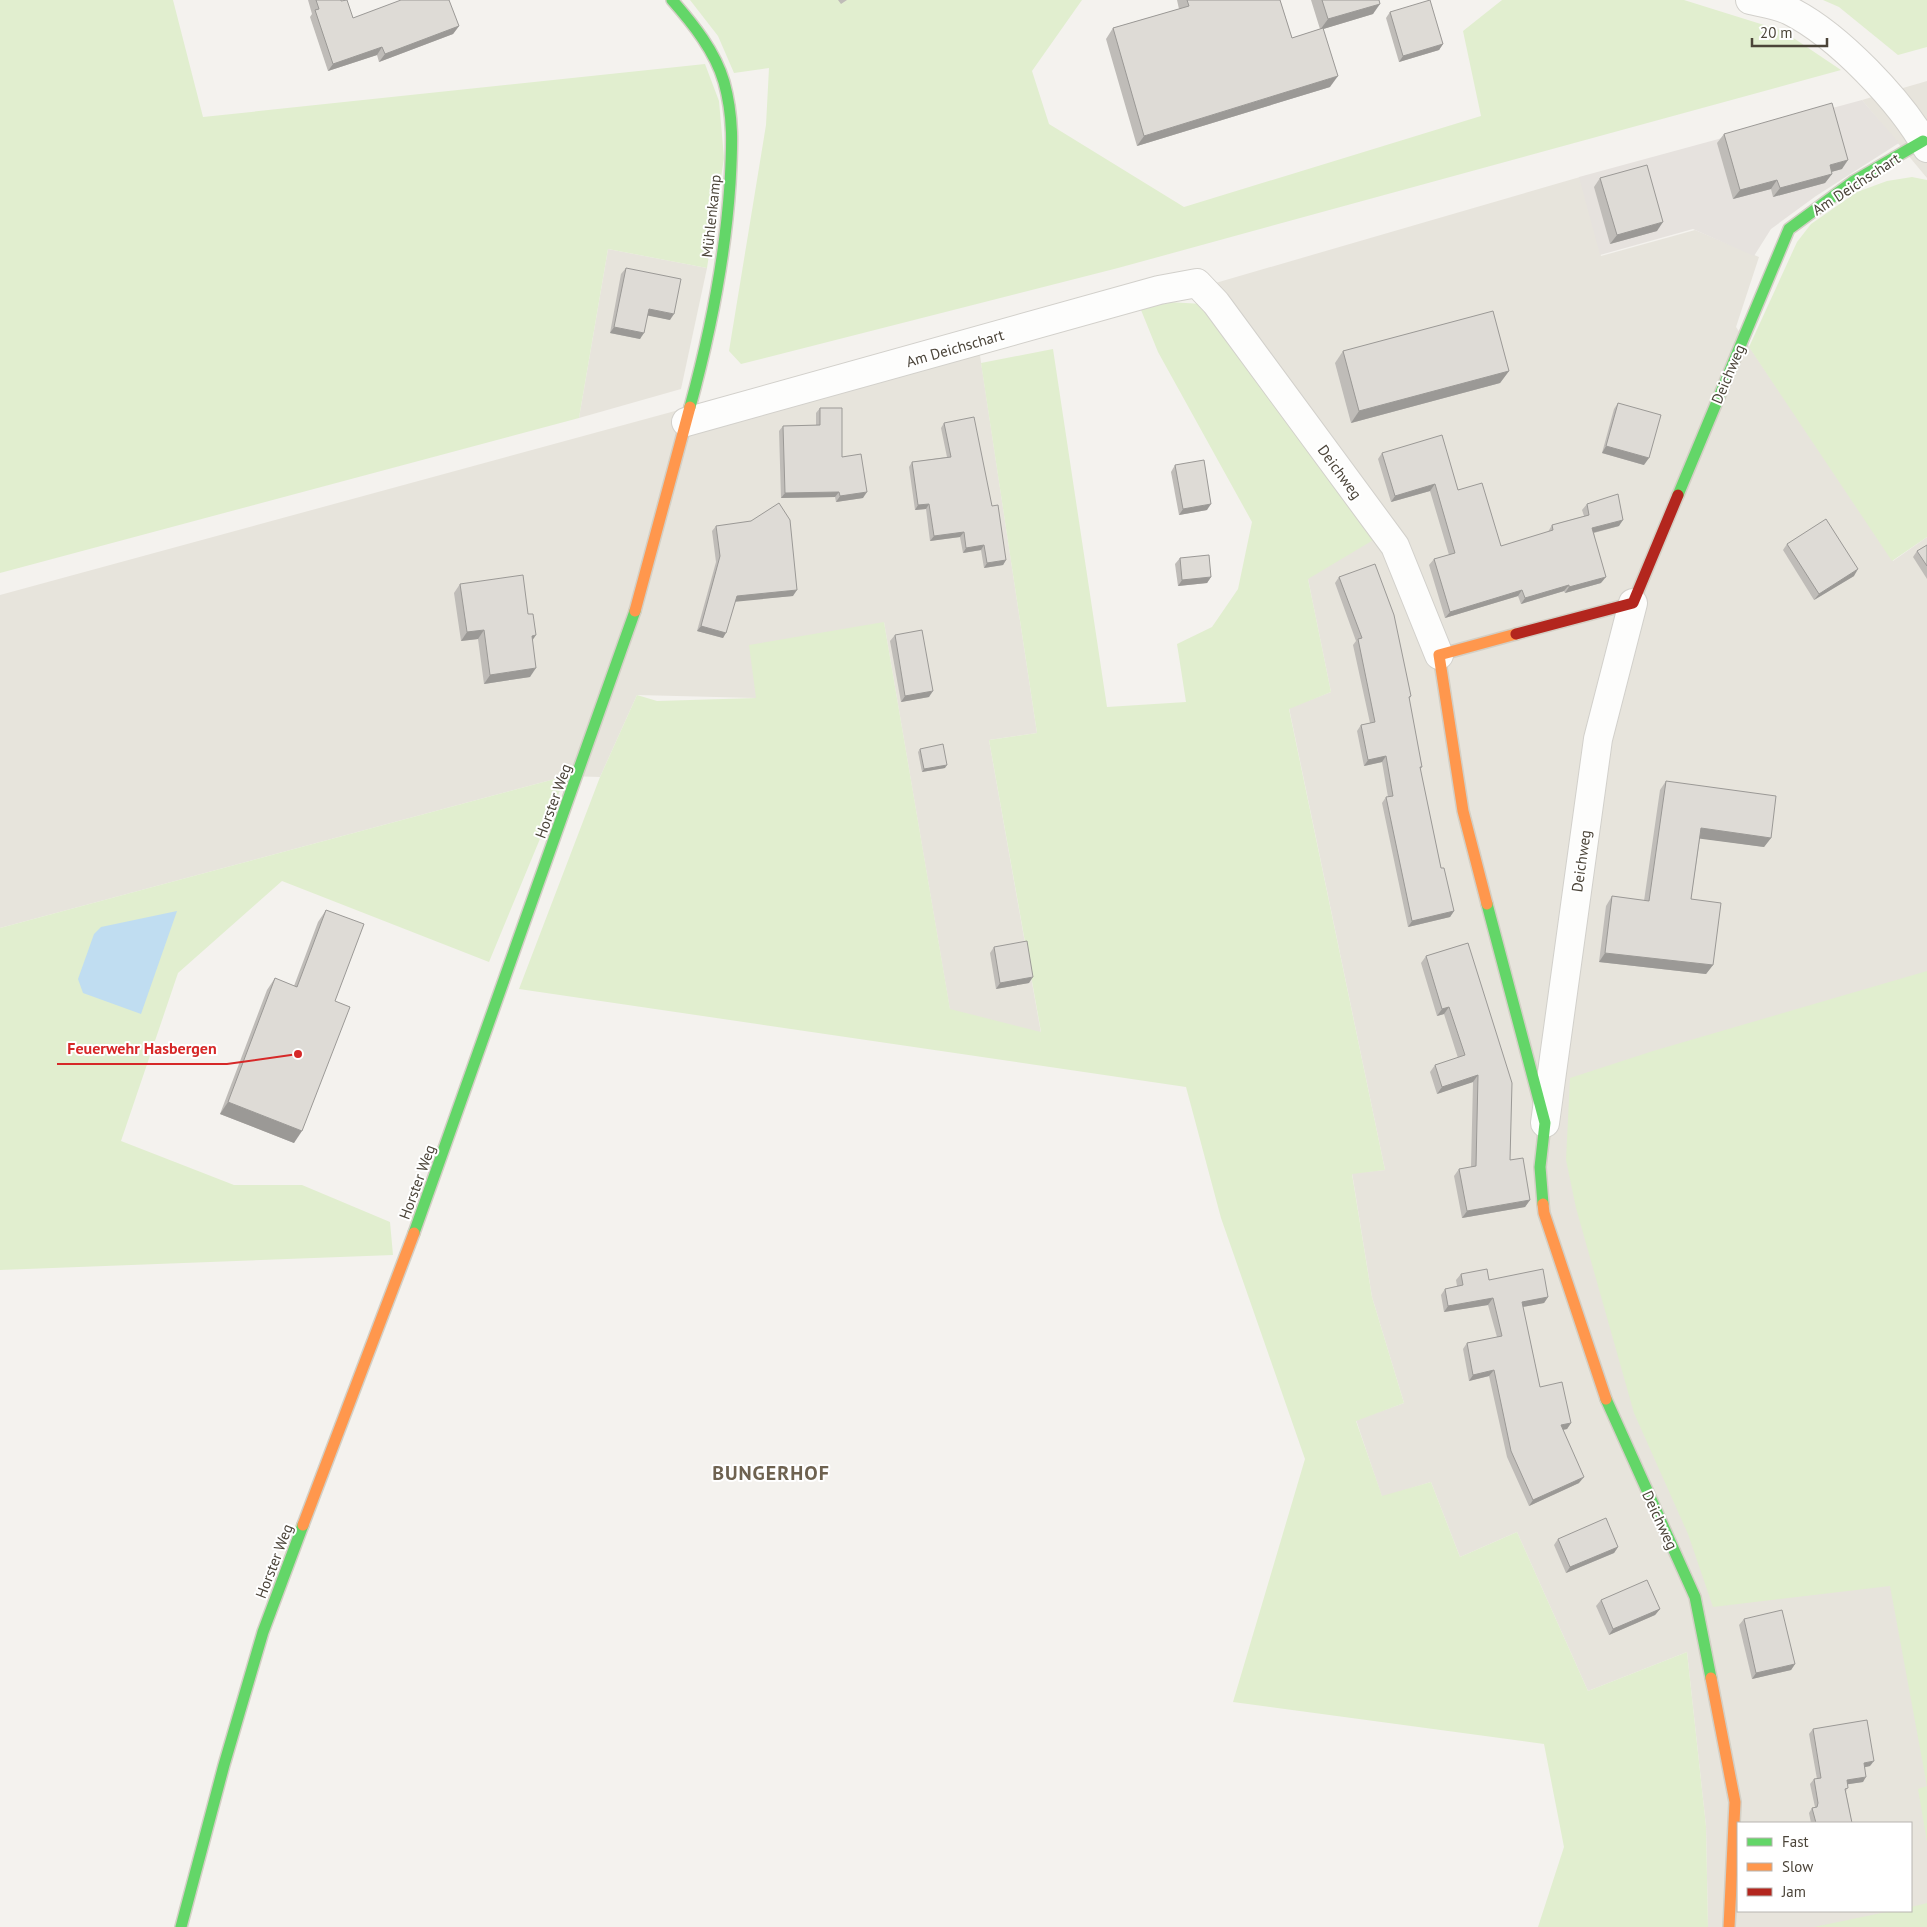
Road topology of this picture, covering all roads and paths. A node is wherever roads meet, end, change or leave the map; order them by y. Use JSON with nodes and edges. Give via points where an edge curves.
{"nodes":[{"id":1,"x":672,"y":0,"type":"edge"},
{"id":2,"x":1750,"y":0,"type":"edge"},
{"id":3,"x":1925,"y":145,"type":"edge"},
{"id":4,"x":1789,"y":229,"type":"joint"},
{"id":5,"x":1216,"y":303,"type":"joint"},
{"id":6,"x":683,"y":434,"type":"junction"},
{"id":7,"x":1633,"y":603,"type":"junction"},
{"id":8,"x":1439,"y":655,"type":"junction"},
{"id":9,"x":1546,"y":1123,"type":"junction"},
{"id":10,"x":180,"y":1927,"type":"edge"},
{"id":11,"x":1729,"y":1927,"type":"edge"}],
"edges":[{"from":1,"to":6,"type":"street","name":"Mühlenkamp","via":[[696,28],[712,56],[724,81],[733,126],[727,227],[716,301]]},
{"from":2,"to":3,"type":"street","via":[[1788,10],[1818,27],[1850,55],[1905,116]]},
{"from":3,"to":4,"type":"street","name":"Am Deichschart","via":[[1854,182]]},
{"from":4,"to":7,"type":"street","name":"Deichweg"},
{"from":5,"to":6,"type":"street","name":"Am Deichschart","via":[[1198,283],[1159,290]]},
{"from":5,"to":8,"type":"street","name":"Deichweg","via":[[1395,546]]},
{"from":6,"to":10,"type":"street","name":"Horster Weg","via":[[631,625],[424,1205],[263,1632]]},
{"from":7,"to":8,"type":"street"},
{"from":7,"to":9,"type":"street","name":"Deichweg","via":[[1598,739]]},
{"from":8,"to":9,"type":"street","name":"Deichweg","via":[[1463,811]]},
{"from":9,"to":11,"type":"street","name":"Deichweg","via":[[1540,1167],[1544,1213],[1610,1412],[1695,1596],[1735,1802]]}]}
